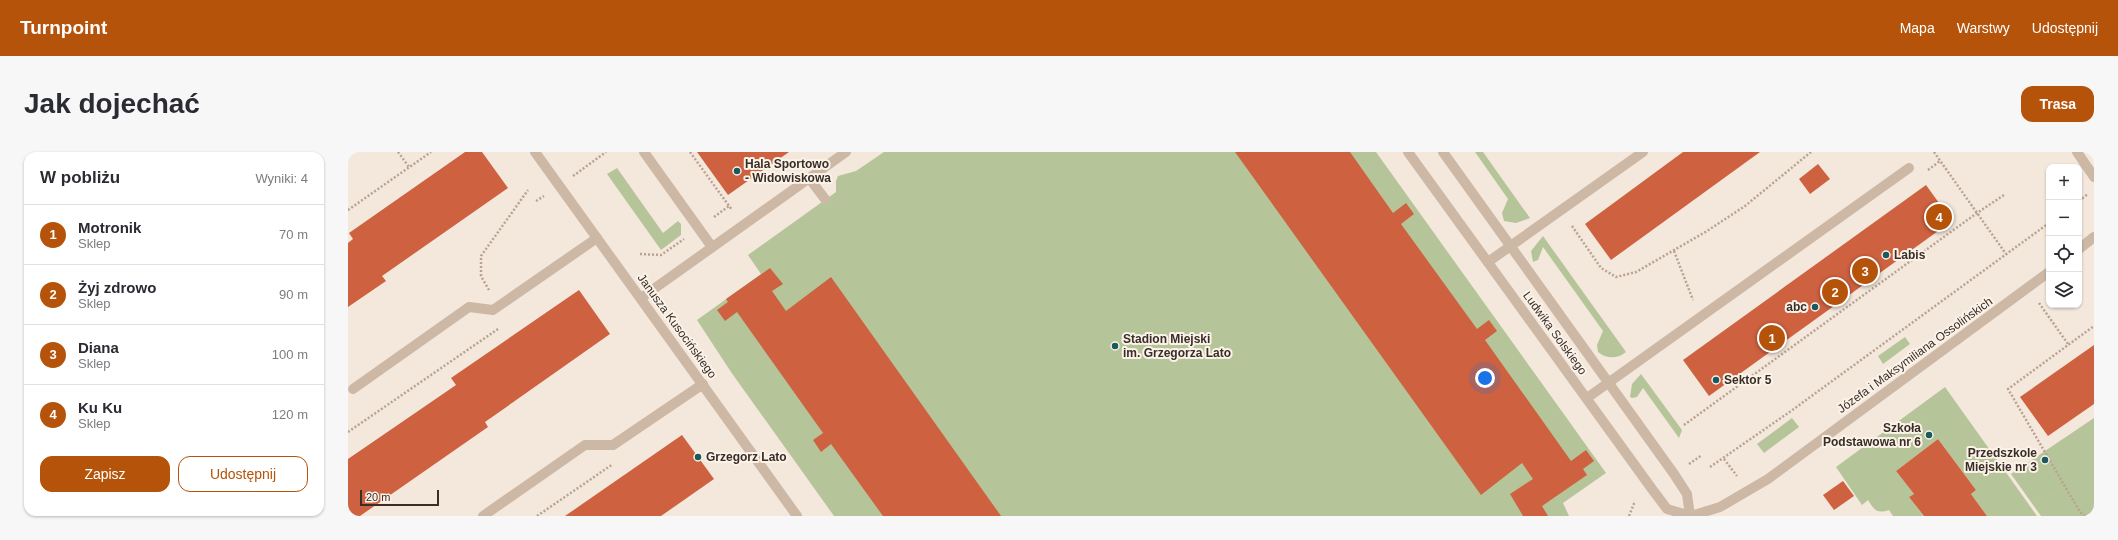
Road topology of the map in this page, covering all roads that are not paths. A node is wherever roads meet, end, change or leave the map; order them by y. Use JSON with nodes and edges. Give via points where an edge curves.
{"nodes":[{"id":1,"x":535,"y":152,"type":"edge"},
{"id":2,"x":644,"y":152,"type":"edge"},
{"id":3,"x":846,"y":152,"type":"edge"},
{"id":4,"x":1408,"y":152,"type":"edge"},
{"id":5,"x":1443,"y":152,"type":"edge"},
{"id":6,"x":1643,"y":152,"type":"edge"},
{"id":7,"x":2077,"y":152,"type":"edge"},
{"id":8,"x":1909,"y":168,"type":"dead end"},
{"id":9,"x":2094,"y":177,"type":"edge"},
{"id":10,"x":809,"y":178,"type":"junction"},
{"id":11,"x":825,"y":199,"type":"dead end"},
{"id":12,"x":2094,"y":237,"type":"edge"},
{"id":13,"x":597,"y":238,"type":"junction"},
{"id":14,"x":1511,"y":246,"type":"junction"},
{"id":15,"x":712,"y":247,"type":"junction"},
{"id":16,"x":2082,"y":247,"type":"edge"},
{"id":17,"x":1488,"y":262,"type":"junction"},
{"id":18,"x":2046,"y":274,"type":"edge"},
{"id":19,"x":641,"y":298,"type":"junction"},
{"id":20,"x":1610,"y":383,"type":"junction"},
{"id":21,"x":702,"y":384,"type":"junction"},
{"id":22,"x":353,"y":390,"type":"dead end"},
{"id":23,"x":1586,"y":398,"type":"junction"},
{"id":24,"x":483,"y":516,"type":"edge"},
{"id":25,"x":797,"y":516,"type":"edge"},
{"id":26,"x":1690,"y":516,"type":"edge"}],
"edges":[{"from":1,"to":13,"type":"street","name":"Janusza Kusocińskiego"},
{"from":2,"to":15,"type":"street"},
{"from":3,"to":10,"type":"street"},
{"from":4,"to":17,"type":"street","name":"Ludwika Solskiego"},
{"from":5,"to":14,"type":"street","name":"Ludwika Solskiego"},
{"from":6,"to":14,"type":"street"},
{"from":7,"to":9,"type":"street"},
{"from":8,"to":20,"type":"street"},
{"from":10,"to":11,"type":"street"},
{"from":10,"to":15,"type":"street"},
{"from":12,"to":16,"type":"street"},
{"from":13,"to":19,"type":"street","name":"Janusza Kusocińskiego"},
{"from":13,"to":22,"type":"street","via":[[493,310],[469,307]]},
{"from":14,"to":17,"type":"street"},
{"from":14,"to":20,"type":"street","name":"Ludwika Solskiego"},
{"from":15,"to":19,"type":"street"},
{"from":17,"to":23,"type":"street","name":"Ludwika Solskiego"},
{"from":18,"to":26,"type":"street","name":"Józefa i Maksymiliana Ossolińskich","via":[[1768,479],[1720,507]]},
{"from":19,"to":21,"type":"street","name":"Janusza Kusocińskiego"},
{"from":20,"to":23,"type":"street"},
{"from":20,"to":26,"type":"street","name":"Ludwika Solskiego","via":[[1687,494]]},
{"from":21,"to":24,"type":"street","via":[[613,445],[585,445]]},
{"from":21,"to":25,"type":"street","name":"Janusza Kusocińskiego"},
{"from":23,"to":26,"type":"street","name":"Ludwika Solskiego","via":[[1667,509]]}]}
